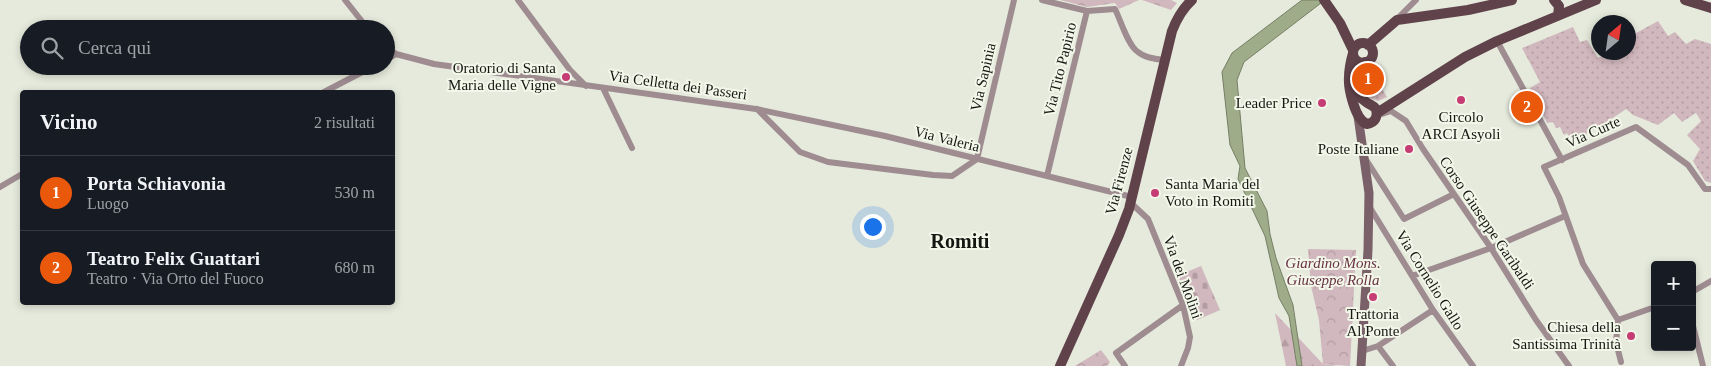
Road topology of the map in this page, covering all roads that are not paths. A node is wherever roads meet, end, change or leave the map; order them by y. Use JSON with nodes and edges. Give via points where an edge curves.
{"nodes":[{"id":1,"x":345,"y":0,"type":"edge"},
{"id":2,"x":518,"y":0,"type":"edge"},
{"id":3,"x":1014,"y":0,"type":"edge"},
{"id":4,"x":1042,"y":0,"type":"edge"},
{"id":5,"x":1192,"y":0,"type":"edge"},
{"id":6,"x":1324,"y":0,"type":"edge"},
{"id":7,"x":1416,"y":0,"type":"edge"},
{"id":8,"x":1512,"y":0,"type":"edge"},
{"id":9,"x":1554,"y":0,"type":"edge"},
{"id":10,"x":1595,"y":0,"type":"edge"},
{"id":11,"x":1685,"y":0,"type":"edge"},
{"id":12,"x":1711,"y":8,"type":"edge"},
{"id":13,"x":1087,"y":11,"type":"junction"},
{"id":14,"x":1558,"y":16,"type":"junction"},
{"id":15,"x":361,"y":20,"type":"edge"},
{"id":16,"x":1338,"y":21,"type":"junction"},
{"id":17,"x":1392,"y":24,"type":"junction"},
{"id":18,"x":1497,"y":41,"type":"junction"},
{"id":19,"x":1368,"y":43,"type":"junction"},
{"id":20,"x":1353,"y":51,"type":"junction"},
{"id":21,"x":396,"y":54,"type":"edge"},
{"id":22,"x":1165,"y":60,"type":"junction"},
{"id":23,"x":1365,"y":62,"type":"junction"},
{"id":24,"x":357,"y":75,"type":"edge"},
{"id":25,"x":586,"y":86,"type":"junction"},
{"id":26,"x":603,"y":88,"type":"junction"},
{"id":27,"x":328,"y":90,"type":"edge"},
{"id":28,"x":756,"y":109,"type":"junction"},
{"id":29,"x":1358,"y":116,"type":"junction"},
{"id":30,"x":1374,"y":118,"type":"junction"},
{"id":31,"x":1362,"y":145,"type":"junction"},
{"id":32,"x":632,"y":148,"type":"dead end"},
{"id":33,"x":1364,"y":156,"type":"junction"},
{"id":34,"x":977,"y":159,"type":"junction"},
{"id":35,"x":1562,"y":160,"type":"junction"},
{"id":36,"x":20,"y":175,"type":"edge"},
{"id":37,"x":1047,"y":176,"type":"junction"},
{"id":38,"x":0,"y":187,"type":"edge"},
{"id":39,"x":1711,"y":189,"type":"edge"},
{"id":40,"x":1454,"y":194,"type":"junction"},
{"id":41,"x":1131,"y":200,"type":"junction"},
{"id":42,"x":1368,"y":205,"type":"junction"},
{"id":43,"x":1566,"y":216,"type":"junction"},
{"id":44,"x":1491,"y":248,"type":"junction"},
{"id":45,"x":1412,"y":276,"type":"junction"},
{"id":46,"x":1711,"y":281,"type":"edge"},
{"id":47,"x":1696,"y":290,"type":"edge"},
{"id":48,"x":1183,"y":306,"type":"junction"},
{"id":49,"x":1651,"y":308,"type":"edge"},
{"id":50,"x":1433,"y":310,"type":"junction"},
{"id":51,"x":1618,"y":320,"type":"junction"},
{"id":52,"x":1696,"y":338,"type":"edge"},
{"id":53,"x":1378,"y":346,"type":"junction"},
{"id":54,"x":1362,"y":351,"type":"junction"},
{"id":55,"x":1568,"y":364,"type":"edge"},
{"id":56,"x":1621,"y":364,"type":"edge"},
{"id":57,"x":1060,"y":366,"type":"edge"},
{"id":58,"x":1125,"y":366,"type":"edge"},
{"id":59,"x":1181,"y":366,"type":"edge"},
{"id":60,"x":1361,"y":366,"type":"edge"},
{"id":61,"x":1393,"y":366,"type":"edge"},
{"id":62,"x":1473,"y":366,"type":"edge"},
{"id":63,"x":1560,"y":366,"type":"edge"},
{"id":64,"x":1614,"y":366,"type":"edge"},
{"id":65,"x":1703,"y":366,"type":"edge"}],
"edges":[{"from":1,"to":15,"type":"street"},
{"from":2,"to":25,"type":"street","via":[[570,70]]},
{"from":3,"to":34,"type":"street","name":"Via Sapinia"},
{"from":4,"to":13,"type":"street","name":"Via Tito Papirio"},
{"from":5,"to":22,"type":"main road","name":"Via Firenze","via":[[1177,18]]},
{"from":6,"to":16,"type":"main road"},
{"from":7,"to":17,"type":"street"},
{"from":8,"to":17,"type":"main road","via":[[1397,20]]},
{"from":9,"to":14,"type":"main road","via":[[1559,6]]},
{"from":10,"to":14,"type":"main road"},
{"from":11,"to":12,"type":"main road"},
{"from":13,"to":22,"type":"street","via":[[1115,9],[1136,52]]},
{"from":13,"to":37,"type":"street","name":"Via Tito Papirio"},
{"from":14,"to":18,"type":"main road"},
{"from":16,"to":19,"type":"main road","via":[[1351,34]]},
{"from":16,"to":20,"type":"main road"},
{"from":17,"to":19,"type":"main road"},
{"from":18,"to":30,"type":"main road","via":[[1465,57]]},
{"from":18,"to":35,"type":"street"},
{"from":19,"to":20,"type":"main road","via":[[1358,44]]},
{"from":19,"to":23,"type":"main road","via":[[1372,55]]},
{"from":20,"to":23,"type":"main road","via":[[1356,61]]},
{"from":20,"to":29,"type":"main road","via":[[1348,78]]},
{"from":21,"to":25,"type":"street","name":"Via Celletta dei Passeri","via":[[434,64]]},
{"from":22,"to":41,"type":"main road","name":"Via Firenze"},
{"from":23,"to":30,"type":"main road","via":[[1357,74],[1355,85],[1361,98],[1373,106]]},
{"from":24,"to":27,"type":"street"},
{"from":25,"to":26,"type":"street","name":"Via Celletta dei Passeri"},
{"from":26,"to":28,"type":"street","name":"Via Celletta dei Passeri"},
{"from":26,"to":32,"type":"street"},
{"from":28,"to":34,"type":"street","name":"Via Valeria"},
{"from":28,"to":34,"type":"street","name":"Via Celletta dei Passeri","via":[[800,152],[828,162],[952,176]]},
{"from":29,"to":30,"type":"main road","via":[[1360,121]]},
{"from":29,"to":31,"type":"main road"},
{"from":30,"to":31,"type":"main road","via":[[1364,132]]},
{"from":30,"to":40,"type":"street","name":"Corso Giuseppe Garibaldi","via":[[1391,111],[1406,121]]},
{"from":31,"to":33,"type":"main road"},
{"from":33,"to":40,"type":"street","via":[[1404,219]]},
{"from":33,"to":42,"type":"main road"},
{"from":34,"to":37,"type":"street","name":"Via Valeria"},
{"from":35,"to":39,"type":"street","name":"Via Curte","via":[[1636,126],[1688,166],[1705,189]]},
{"from":35,"to":43,"type":"street","name":"Via Curte","via":[[1544,167]]},
{"from":36,"to":38,"type":"street"},
{"from":37,"to":41,"type":"street","name":"Via Valeria"},
{"from":40,"to":44,"type":"street","name":"Corso Giuseppe Garibaldi"},
{"from":41,"to":48,"type":"street","name":"Via dei Molini","via":[[1148,219]]},
{"from":41,"to":57,"type":"main road","name":"Via Firenze","via":[[1119,235]]},
{"from":42,"to":45,"type":"street","name":"Via Cornelio Gallo"},
{"from":42,"to":54,"type":"main road"},
{"from":43,"to":44,"type":"street"},
{"from":43,"to":51,"type":"street","via":[[1583,264]]},
{"from":44,"to":45,"type":"street"},
{"from":44,"to":55,"type":"street","name":"Corso Giuseppe Garibaldi"},
{"from":45,"to":50,"type":"street","name":"Via Cornelio Gallo"},
{"from":46,"to":47,"type":"street"},
{"from":48,"to":58,"type":"street","via":[[1116,353]]},
{"from":48,"to":59,"type":"street","name":"Via dei Molini","via":[[1190,337]]},
{"from":49,"to":51,"type":"street"},
{"from":50,"to":53,"type":"street"},
{"from":50,"to":62,"type":"street","name":"Via Cornelio Gallo"},
{"from":51,"to":56,"type":"street","via":[[1616,342]]},
{"from":52,"to":65,"type":"street"},
{"from":53,"to":54,"type":"street"},
{"from":53,"to":61,"type":"street"},
{"from":54,"to":60,"type":"main road"},
{"from":55,"to":63,"type":"street"},
{"from":56,"to":64,"type":"street"}]}
